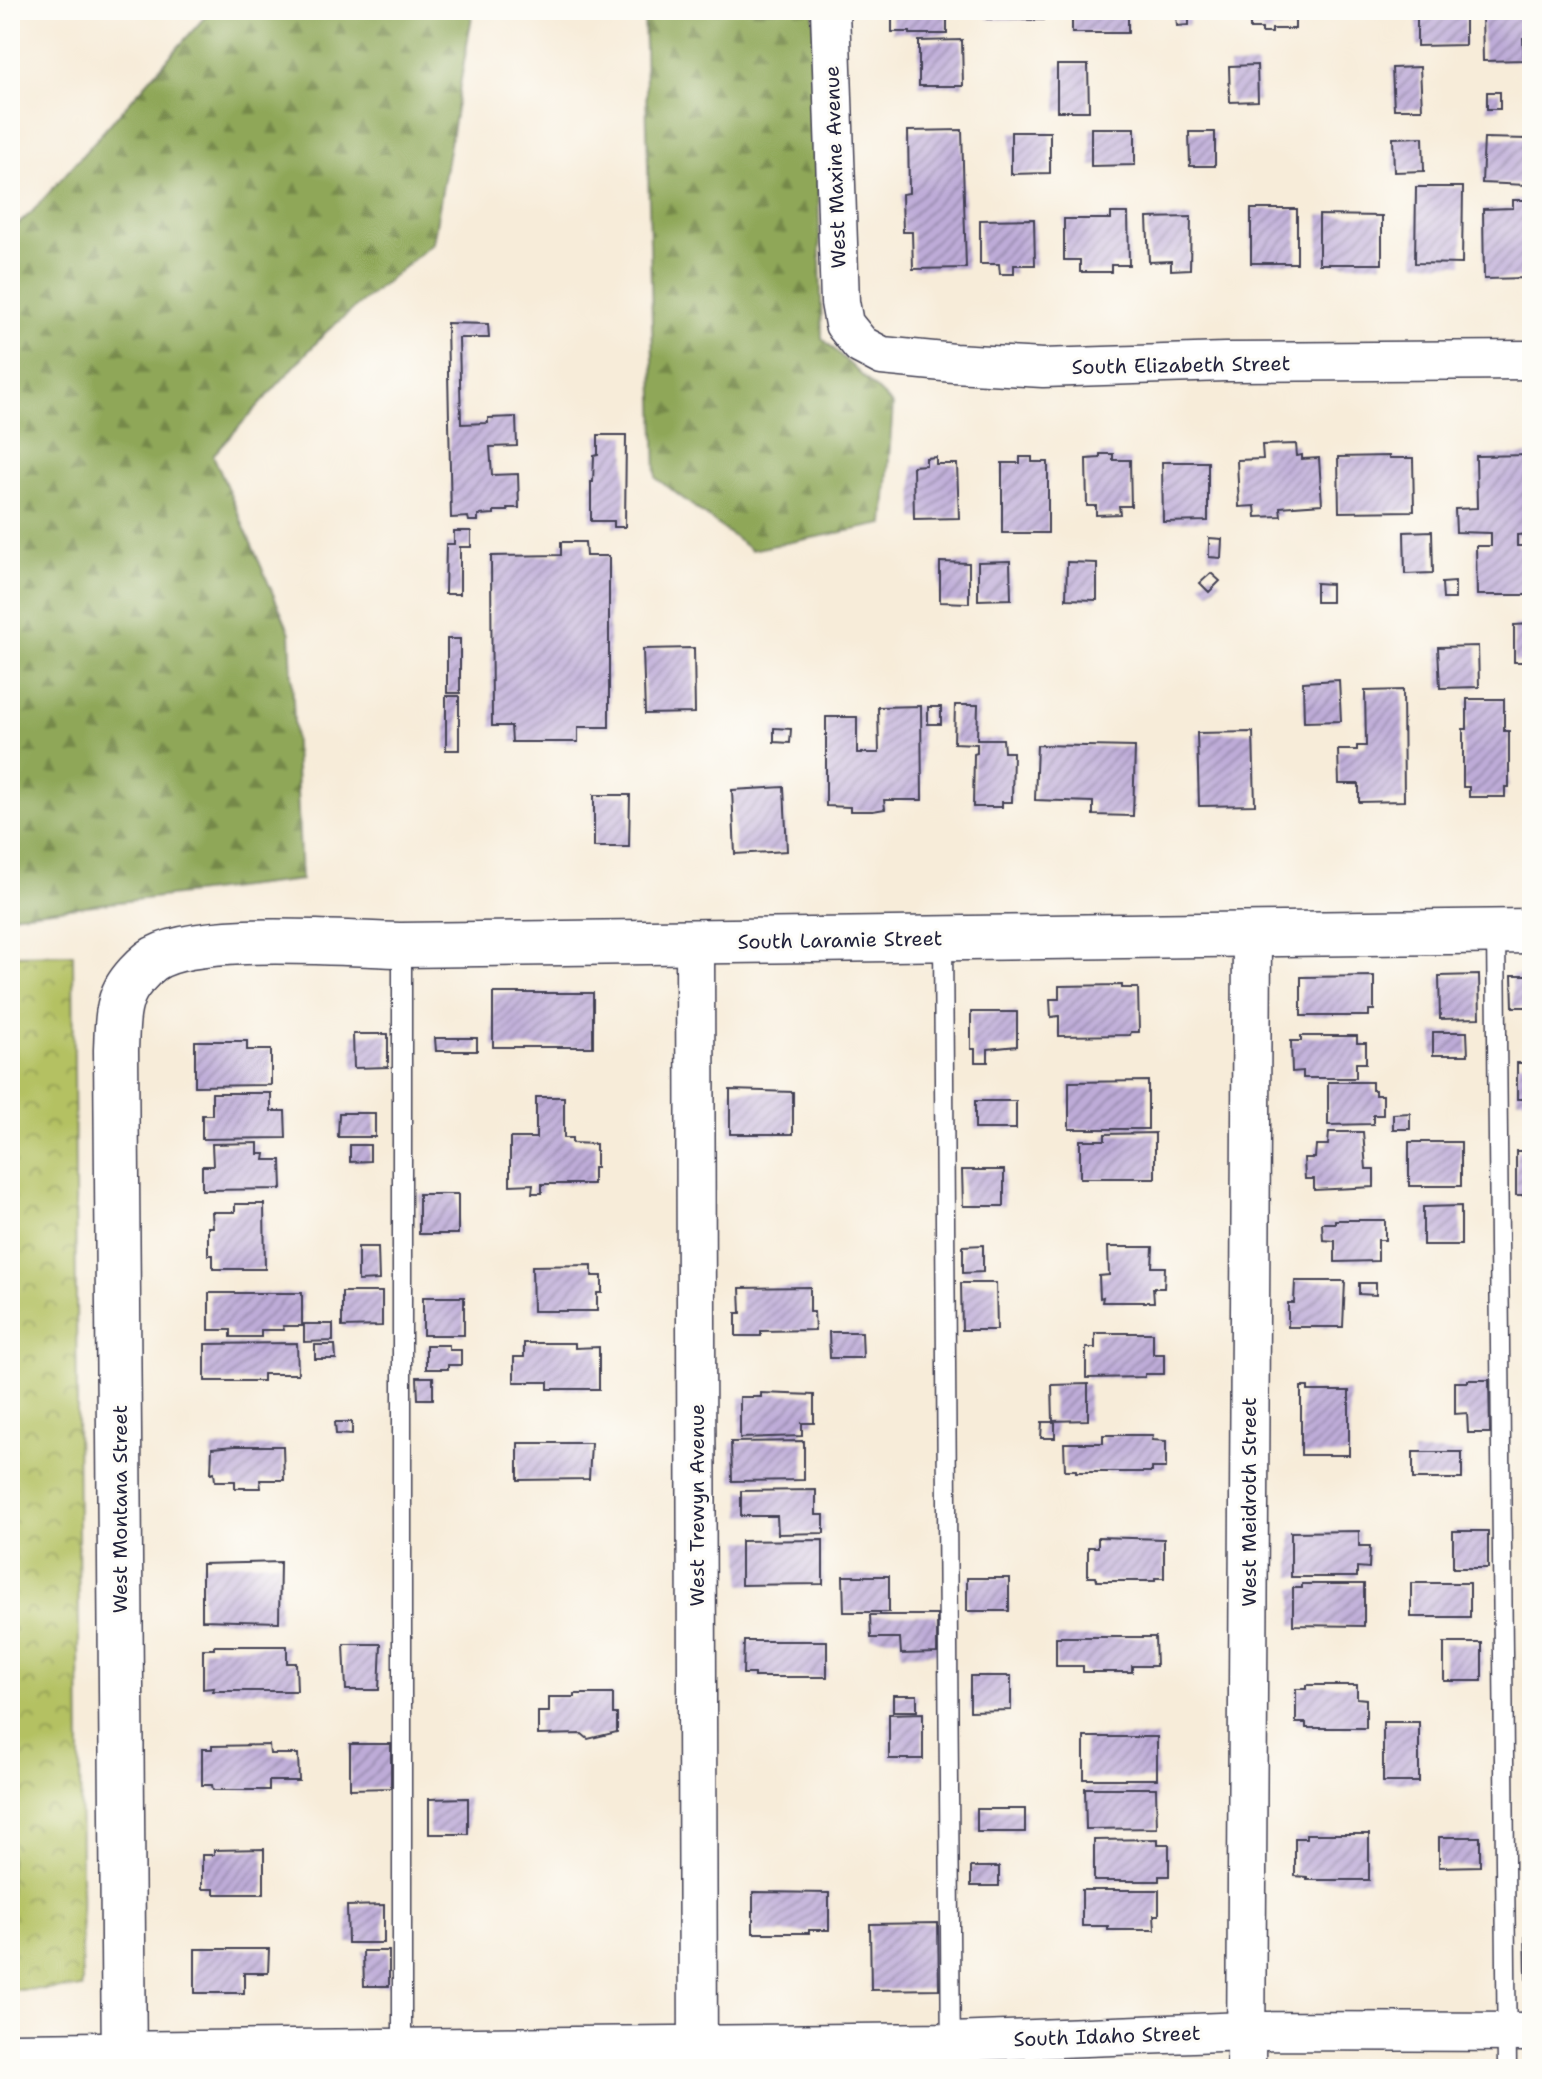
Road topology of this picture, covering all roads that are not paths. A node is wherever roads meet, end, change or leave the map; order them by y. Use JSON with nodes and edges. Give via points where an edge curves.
{"nodes":[{"id":1,"x":830,"y":10,"type":"edge"},
{"id":2,"x":844,"y":324,"type":"joint"},
{"id":3,"x":1532,"y":360,"type":"edge"},
{"id":4,"x":1514,"y":931,"type":"edge"},
{"id":5,"x":1252,"y":934,"type":"junction"},
{"id":6,"x":943,"y":939,"type":"junction"},
{"id":7,"x":695,"y":942,"type":"junction"},
{"id":8,"x":402,"y":945,"type":"junction"},
{"id":9,"x":152,"y":960,"type":"joint"},
{"id":10,"x":1246,"y":2031,"type":"junction"},
{"id":11,"x":1515,"y":2045,"type":"edge"},
{"id":12,"x":10,"y":2052,"type":"edge"},
{"id":13,"x":698,"y":2056,"type":"edge"},
{"id":14,"x":951,"y":2056,"type":"edge"},
{"id":15,"x":402,"y":2059,"type":"edge"},
{"id":16,"x":124,"y":2060,"type":"edge"},
{"id":17,"x":1246,"y":2069,"type":"edge"}],
"edges":[{"from":1,"to":2,"type":"street","name":"West Maxine Avenue","via":[[838,283]]},
{"from":2,"to":3,"type":"street","name":"South Elizabeth Street","via":[[861,345],[882,356],[1002,366]]},
{"from":4,"to":5,"type":"street","name":"South Laramie Street"},
{"from":4,"to":11,"type":"lane"},
{"from":5,"to":6,"type":"street","name":"South Laramie Street"},
{"from":5,"to":10,"type":"street","name":"West Meidroth Street"},
{"from":6,"to":7,"type":"street","name":"South Laramie Street"},
{"from":6,"to":14,"type":"lane"},
{"from":7,"to":8,"type":"street","name":"South Laramie Street"},
{"from":7,"to":13,"type":"street","name":"West Trewyn Avenue"},
{"from":8,"to":9,"type":"street","name":"South Laramie Street","via":[[226,943]]},
{"from":8,"to":15,"type":"lane"},
{"from":9,"to":16,"type":"street","name":"West Montana Street","via":[[120,1003],[116,1050]]},
{"from":10,"to":11,"type":"street","name":"South Idaho Street"},
{"from":10,"to":14,"type":"street","name":"South Idaho Street"},
{"from":10,"to":17,"type":"street","name":"West Meidroth Street"},
{"from":12,"to":16,"type":"street","name":"South Idaho Street"},
{"from":13,"to":14,"type":"street","name":"South Idaho Street"},
{"from":13,"to":15,"type":"street","name":"South Idaho Street"},
{"from":15,"to":16,"type":"street","name":"South Idaho Street"}]}
